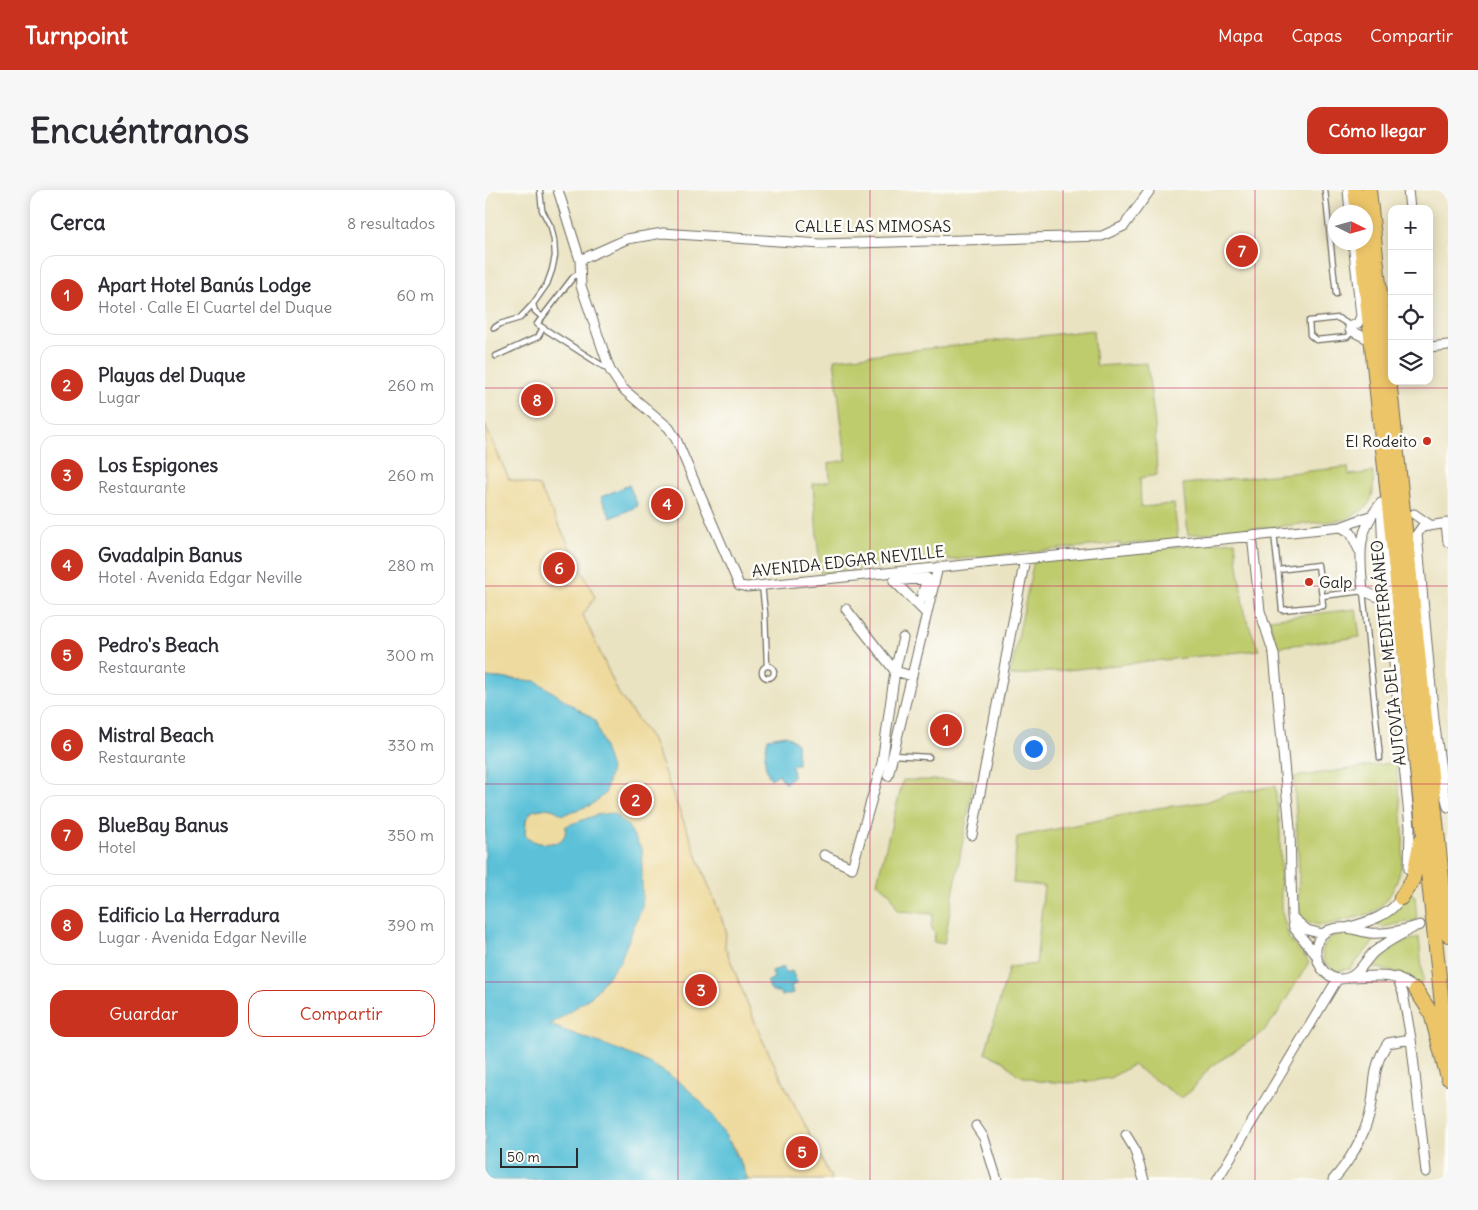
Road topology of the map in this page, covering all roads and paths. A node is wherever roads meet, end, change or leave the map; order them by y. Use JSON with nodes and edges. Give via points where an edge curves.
{"nodes":[{"id":1,"x":541,"y":190,"type":"edge"},
{"id":2,"x":558,"y":190,"type":"edge"},
{"id":3,"x":1150,"y":190,"type":"edge"},
{"id":4,"x":1325,"y":190,"type":"edge"},
{"id":5,"x":1348,"y":190,"type":"edge"},
{"id":6,"x":1355,"y":190,"type":"edge"},
{"id":7,"x":1369,"y":190,"type":"edge"},
{"id":8,"x":1408,"y":190,"type":"edge"},
{"id":9,"x":1349,"y":205,"type":"edge"},
{"id":10,"x":1357,"y":205,"type":"edge"},
{"id":11,"x":1410,"y":205,"type":"edge"},
{"id":12,"x":1354,"y":250,"type":"edge"},
{"id":13,"x":1362,"y":250,"type":"edge"},
{"id":14,"x":580,"y":260,"type":"junction"},
{"id":15,"x":581,"y":274,"type":"junction"},
{"id":16,"x":1336,"y":294,"type":"dead end"},
{"id":17,"x":533,"y":304,"type":"junction"},
{"id":18,"x":542,"y":317,"type":"junction"},
{"id":19,"x":494,"y":328,"type":"dead end"},
{"id":20,"x":543,"y":328,"type":"junction"},
{"id":21,"x":1352,"y":329,"type":"junction"},
{"id":22,"x":1372,"y":341,"type":"junction"},
{"id":23,"x":1448,"y":345,"type":"edge"},
{"id":24,"x":1433,"y":347,"type":"edge"},
{"id":25,"x":496,"y":356,"type":"dead end"},
{"id":26,"x":610,"y":370,"type":"junction"},
{"id":27,"x":1377,"y":391,"type":"junction"},
{"id":28,"x":1403,"y":494,"type":"junction"},
{"id":29,"x":1381,"y":503,"type":"junction"},
{"id":30,"x":1414,"y":514,"type":"joint"},
{"id":31,"x":1370,"y":516,"type":"junction"},
{"id":32,"x":1447,"y":524,"type":"edge"},
{"id":33,"x":1430,"y":525,"type":"junction"},
{"id":34,"x":1341,"y":527,"type":"junction"},
{"id":35,"x":1274,"y":533,"type":"junction"},
{"id":36,"x":1252,"y":535,"type":"junction"},
{"id":37,"x":1448,"y":542,"type":"edge"},
{"id":38,"x":1360,"y":552,"type":"junction"},
{"id":39,"x":1418,"y":554,"type":"junction"},
{"id":40,"x":1025,"y":560,"type":"junction"},
{"id":41,"x":938,"y":567,"type":"junction"},
{"id":42,"x":1278,"y":570,"type":"junction"},
{"id":43,"x":762,"y":585,"type":"junction"},
{"id":44,"x":1363,"y":591,"type":"junction"},
{"id":45,"x":1322,"y":596,"type":"junction"},
{"id":46,"x":1388,"y":601,"type":"junction"},
{"id":47,"x":919,"y":606,"type":"dead end"},
{"id":48,"x":847,"y":609,"type":"dead end"},
{"id":49,"x":927,"y":614,"type":"junction"},
{"id":50,"x":1417,"y":626,"type":"junction"},
{"id":51,"x":903,"y":638,"type":"dead end"},
{"id":52,"x":767,"y":666,"type":"dead end"},
{"id":53,"x":895,"y":671,"type":"junction"},
{"id":54,"x":1422,"y":673,"type":"junction"},
{"id":55,"x":912,"y":676,"type":"junction"},
{"id":56,"x":1436,"y":731,"type":"junction"},
{"id":57,"x":893,"y":755,"type":"junction"},
{"id":58,"x":929,"y":757,"type":"dead end"},
{"id":59,"x":1380,"y":758,"type":"dead end"},
{"id":60,"x":888,"y":776,"type":"dead end"},
{"id":61,"x":1448,"y":807,"type":"edge"},
{"id":62,"x":1424,"y":822,"type":"junction"},
{"id":63,"x":972,"y":835,"type":"dead end"},
{"id":64,"x":824,"y":855,"type":"dead end"},
{"id":65,"x":1401,"y":898,"type":"junction"},
{"id":66,"x":1292,"y":916,"type":"junction"},
{"id":67,"x":1346,"y":928,"type":"junction"},
{"id":68,"x":1323,"y":934,"type":"junction"},
{"id":69,"x":1448,"y":935,"type":"edge"},
{"id":70,"x":1317,"y":956,"type":"junction"},
{"id":71,"x":1352,"y":976,"type":"junction"},
{"id":72,"x":1397,"y":977,"type":"junction"},
{"id":73,"x":1337,"y":980,"type":"junction"},
{"id":74,"x":1416,"y":990,"type":"junction"},
{"id":75,"x":1405,"y":1004,"type":"junction"},
{"id":76,"x":1411,"y":1039,"type":"junction"},
{"id":77,"x":1448,"y":1060,"type":"edge"},
{"id":78,"x":1448,"y":1078,"type":"edge"},
{"id":79,"x":976,"y":1126,"type":"dead end"},
{"id":80,"x":1126,"y":1135,"type":"dead end"},
{"id":81,"x":1426,"y":1172,"type":"dead end"},
{"id":82,"x":997,"y":1180,"type":"edge"},
{"id":83,"x":1144,"y":1180,"type":"edge"},
{"id":84,"x":1217,"y":1180,"type":"edge"},
{"id":85,"x":1333,"y":1180,"type":"edge"}],
"edges":[{"from":1,"to":17,"type":"lane","via":[[542,210],[551,227],[555,256],[547,284]]},
{"from":2,"to":14,"type":"street","name":"AVENIDA EDGAR NEVILLE"},
{"from":3,"to":14,"type":"street","name":"CALLE LAS MIMOSAS","via":[[1124,226],[1102,236],[821,244],[663,233],[627,239]]},
{"from":4,"to":16,"type":"lane"},
{"from":5,"to":9,"type":"street"},
{"from":6,"to":10,"type":"highway"},
{"from":7,"to":28,"type":"highway","name":"AUTOVÍA DEL MEDITERRÁNEO"},
{"from":8,"to":11,"type":"street"},
{"from":12,"to":21,"type":"street","via":[[1361,316]]},
{"from":13,"to":22,"type":"highway","name":"AUTOVÍA DEL MEDITERRÁNEO"},
{"from":14,"to":15,"type":"street","name":"AVENIDA EDGAR NEVILLE"},
{"from":15,"to":18,"type":"lane","via":[[574,276]]},
{"from":15,"to":26,"type":"street","name":"AVENIDA EDGAR NEVILLE","via":[[581,286]]},
{"from":17,"to":18,"type":"lane"},
{"from":17,"to":19,"type":"lane","via":[[520,318]]},
{"from":18,"to":20,"type":"lane","via":[[537,324]]},
{"from":20,"to":25,"type":"lane","via":[[538,337]]},
{"from":20,"to":26,"type":"lane"},
{"from":21,"to":21,"type":"lane","via":[[1338,318],[1309,321],[1310,335],[1316,340],[1347,337]]},
{"from":21,"to":22,"type":"street"},
{"from":22,"to":27,"type":"highway","name":"AUTOVÍA DEL MEDITERRÁNEO"},
{"from":23,"to":24,"type":"street"},
{"from":26,"to":43,"type":"street","name":"AVENIDA EDGAR NEVILLE","via":[[627,393],[669,428],[676,439],[734,578],[739,585]]},
{"from":27,"to":29,"type":"highway"},
{"from":27,"to":62,"type":"highway","name":"AUTOVÍA DEL MEDITERRÁNEO"},
{"from":28,"to":30,"type":"highway"},
{"from":28,"to":50,"type":"highway","name":"AUTOVÍA DEL MEDITERRÁNEO"},
{"from":29,"to":31,"type":"street"},
{"from":29,"to":46,"type":"street","via":[[1380,525]]},
{"from":30,"to":33,"type":"street"},
{"from":31,"to":34,"type":"street","name":"AVENIDA EDGAR NEVILLE"},
{"from":31,"to":38,"type":"street"},
{"from":32,"to":33,"type":"street"},
{"from":32,"to":37,"type":"street"},
{"from":33,"to":39,"type":"street","via":[[1418,530]]},
{"from":34,"to":35,"type":"street","name":"AVENIDA EDGAR NEVILLE"},
{"from":34,"to":38,"type":"street","via":[[1351,533]]},
{"from":35,"to":36,"type":"street","name":"AVENIDA EDGAR NEVILLE"},
{"from":35,"to":42,"type":"lane"},
{"from":36,"to":40,"type":"street","name":"AVENIDA EDGAR NEVILLE"},
{"from":36,"to":66,"type":"street","via":[[1260,611],[1274,654],[1290,829]]},
{"from":38,"to":44,"type":"street"},
{"from":39,"to":50,"type":"highway"},
{"from":39,"to":56,"type":"street"},
{"from":40,"to":41,"type":"street","name":"AVENIDA EDGAR NEVILLE"},
{"from":40,"to":63,"type":"street"},
{"from":41,"to":43,"type":"street","name":"AVENIDA EDGAR NEVILLE"},
{"from":41,"to":49,"type":"street"},
{"from":42,"to":45,"type":"lane","via":[[1318,565]]},
{"from":42,"to":45,"type":"lane","via":[[1283,610],[1323,606]]},
{"from":43,"to":52,"type":"lane"},
{"from":44,"to":45,"type":"lane"},
{"from":44,"to":46,"type":"street"},
{"from":44,"to":59,"type":"lane"},
{"from":46,"to":65,"type":"street","via":[[1411,843],[1409,871]]},
{"from":47,"to":49,"type":"street"},
{"from":48,"to":53,"type":"street"},
{"from":49,"to":55,"type":"street"},
{"from":50,"to":54,"type":"highway","name":"AUTOVÍA DEL MEDITERRÁNEO"},
{"from":51,"to":53,"type":"street"},
{"from":53,"to":55,"type":"street"},
{"from":53,"to":64,"type":"street","via":[[882,763],[852,868]]},
{"from":54,"to":56,"type":"highway"},
{"from":54,"to":69,"type":"highway","name":"AUTOVÍA DEL MEDITERRÁNEO"},
{"from":55,"to":57,"type":"street"},
{"from":56,"to":61,"type":"street"},
{"from":57,"to":58,"type":"lane"},
{"from":57,"to":60,"type":"street"},
{"from":62,"to":65,"type":"highway","via":[[1414,873]]},
{"from":62,"to":77,"type":"highway","name":"AUTOVÍA DEL MEDITERRÁNEO"},
{"from":65,"to":67,"type":"street","via":[[1376,918]]},
{"from":66,"to":68,"type":"street","via":[[1307,930]]},
{"from":66,"to":70,"type":"street","via":[[1294,928]]},
{"from":67,"to":68,"type":"street","via":[[1335,928]]},
{"from":67,"to":71,"type":"street","via":[[1384,932],[1416,926],[1373,954]]},
{"from":68,"to":70,"type":"street","via":[[1318,942]]},
{"from":70,"to":73,"type":"street","via":[[1323,971]]},
{"from":71,"to":72,"type":"street"},
{"from":71,"to":73,"type":"street"},
{"from":72,"to":74,"type":"street"},
{"from":72,"to":75,"type":"street"},
{"from":73,"to":84,"type":"street"},
{"from":74,"to":75,"type":"street","via":[[1407,996]]},
{"from":74,"to":78,"type":"highway","via":[[1431,1013]]},
{"from":75,"to":76,"type":"street"},
{"from":76,"to":81,"type":"street"},
{"from":76,"to":85,"type":"street","via":[[1387,1044],[1382,1051],[1377,1061],[1371,1112],[1363,1136]]},
{"from":79,"to":82,"type":"street","via":[[985,1138]]},
{"from":80,"to":83,"type":"street","via":[[1135,1148]]}]}
